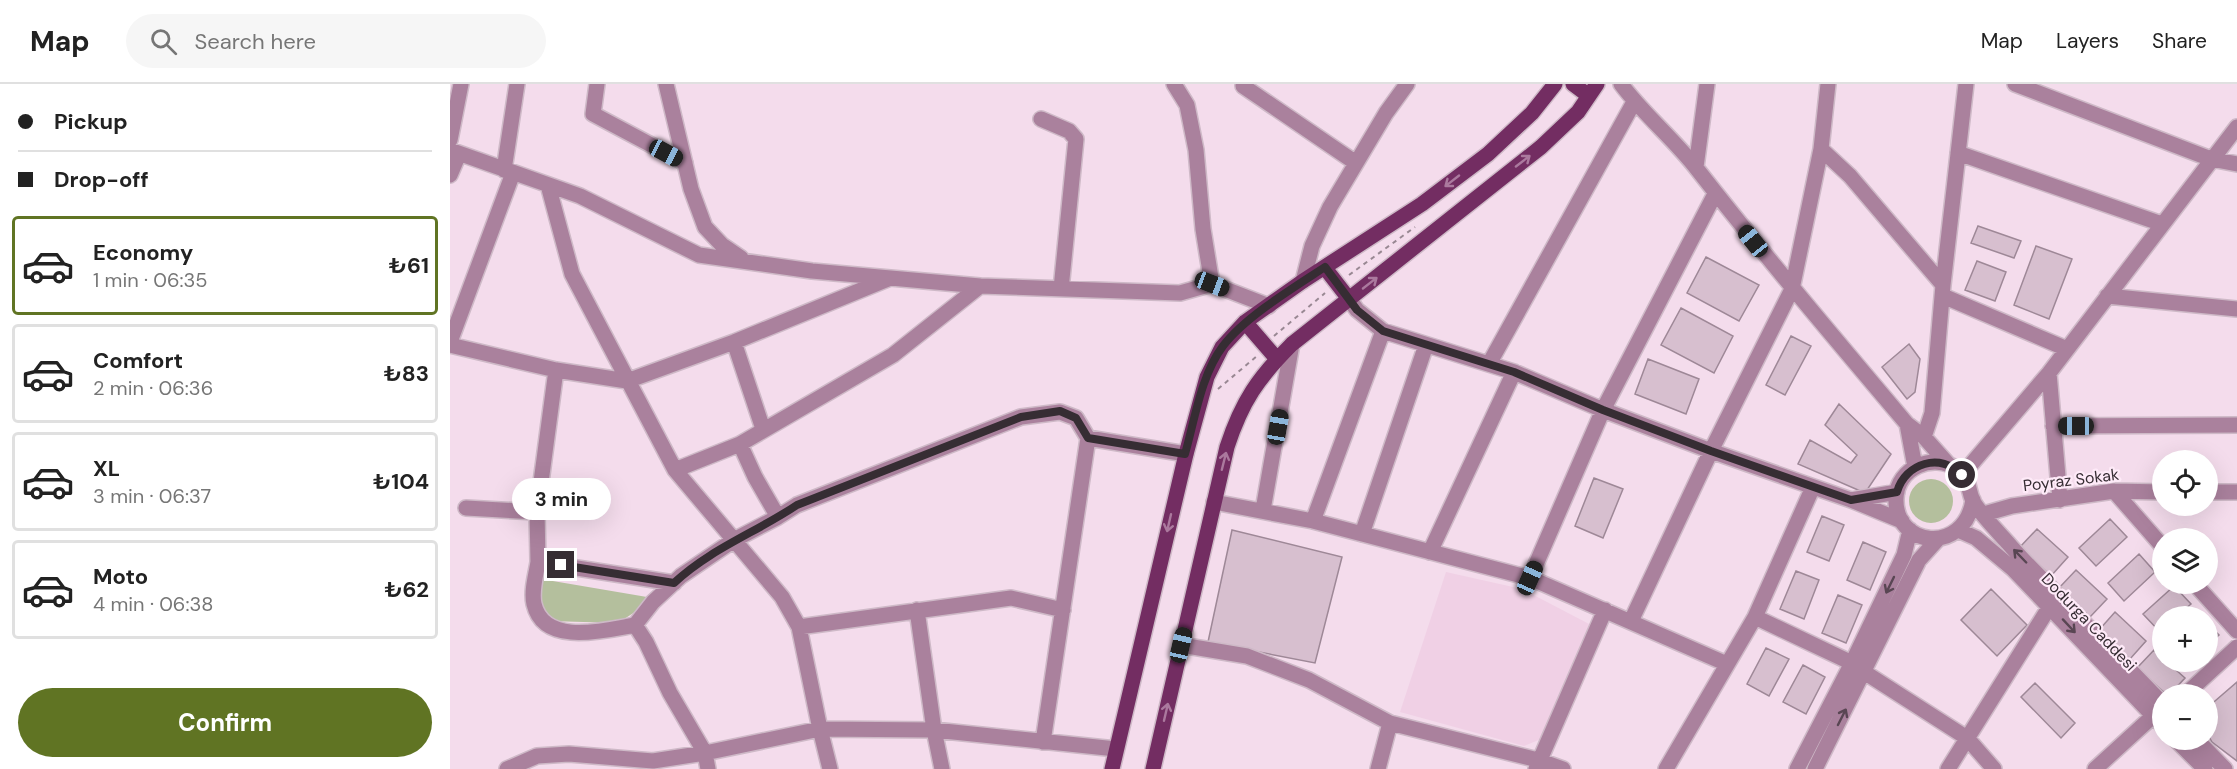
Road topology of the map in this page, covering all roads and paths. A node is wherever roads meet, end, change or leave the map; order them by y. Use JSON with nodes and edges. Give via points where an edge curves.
{"nodes":[{"id":1,"x":462,"y":84,"type":"edge"},
{"id":2,"x":517,"y":84,"type":"edge"},
{"id":3,"x":597,"y":84,"type":"edge"},
{"id":4,"x":666,"y":84,"type":"edge"},
{"id":5,"x":1174,"y":84,"type":"edge"},
{"id":6,"x":1245,"y":84,"type":"edge"},
{"id":7,"x":1407,"y":84,"type":"edge"},
{"id":8,"x":1555,"y":84,"type":"edge"},
{"id":9,"x":1573,"y":84,"type":"edge"},
{"id":10,"x":1621,"y":84,"type":"edge"},
{"id":11,"x":1707,"y":84,"type":"edge"},
{"id":12,"x":1828,"y":84,"type":"edge"},
{"id":13,"x":1966,"y":84,"type":"edge"},
{"id":14,"x":2015,"y":84,"type":"edge"},
{"id":15,"x":1593,"y":90,"type":"edge"},
{"id":16,"x":1634,"y":102,"type":"junction"},
{"id":17,"x":1041,"y":119,"type":"dead end"},
{"id":18,"x":2237,"y":128,"type":"edge"},
{"id":19,"x":450,"y":140,"type":"edge"},
{"id":20,"x":1821,"y":149,"type":"junction"},
{"id":21,"x":455,"y":152,"type":"edge"},
{"id":22,"x":1958,"y":153,"type":"junction"},
{"id":23,"x":2211,"y":159,"type":"junction"},
{"id":24,"x":685,"y":163,"type":"junction"},
{"id":25,"x":1356,"y":163,"type":"junction"},
{"id":26,"x":2237,"y":164,"type":"edge"},
{"id":27,"x":1696,"y":167,"type":"junction"},
{"id":28,"x":509,"y":172,"type":"junction"},
{"id":29,"x":450,"y":175,"type":"edge"},
{"id":30,"x":548,"y":185,"type":"junction"},
{"id":31,"x":1715,"y":194,"type":"junction"},
{"id":32,"x":2162,"y":224,"type":"junction"},
{"id":33,"x":744,"y":260,"type":"junction"},
{"id":34,"x":1325,"y":267,"type":"junction"},
{"id":35,"x":891,"y":278,"type":"junction"},
{"id":36,"x":1304,"y":281,"type":"junction"},
{"id":37,"x":1212,"y":284,"type":"junction"},
{"id":38,"x":980,"y":286,"type":"junction"},
{"id":39,"x":1061,"y":289,"type":"junction"},
{"id":40,"x":1792,"y":289,"type":"junction"},
{"id":41,"x":1943,"y":290,"type":"junction"},
{"id":42,"x":2107,"y":296,"type":"junction"},
{"id":43,"x":1349,"y":299,"type":"junction"},
{"id":44,"x":1269,"y":306,"type":"junction"},
{"id":45,"x":2237,"y":309,"type":"edge"},
{"id":46,"x":1245,"y":322,"type":"junction"},
{"id":47,"x":1383,"y":331,"type":"junction"},
{"id":48,"x":734,"y":342,"type":"junction"},
{"id":49,"x":450,"y":344,"type":"edge"},
{"id":50,"x":1292,"y":344,"type":"junction"},
{"id":51,"x":1426,"y":345,"type":"junction"},
{"id":52,"x":2067,"y":349,"type":"junction"},
{"id":53,"x":1277,"y":359,"type":"junction"},
{"id":54,"x":1489,"y":364,"type":"junction"},
{"id":55,"x":556,"y":370,"type":"junction"},
{"id":56,"x":1514,"y":372,"type":"junction"},
{"id":57,"x":2049,"y":373,"type":"junction"},
{"id":58,"x":627,"y":381,"type":"junction"},
{"id":59,"x":1603,"y":410,"type":"junction"},
{"id":60,"x":1907,"y":424,"type":"junction"},
{"id":61,"x":2237,"y":425,"type":"edge"},
{"id":62,"x":2053,"y":426,"type":"junction"},
{"id":63,"x":763,"y":429,"type":"junction"},
{"id":64,"x":1924,"y":437,"type":"junction"},
{"id":65,"x":1088,"y":438,"type":"junction"},
{"id":66,"x":740,"y":444,"type":"junction"},
{"id":67,"x":1711,"y":451,"type":"junction"},
{"id":68,"x":1185,"y":454,"type":"junction"},
{"id":69,"x":1948,"y":464,"type":"junction"},
{"id":70,"x":1915,"y":467,"type":"junction"},
{"id":71,"x":675,"y":470,"type":"junction"},
{"id":72,"x":1962,"y":475,"type":"junction"},
{"id":73,"x":1813,"y":487,"type":"junction"},
{"id":74,"x":2114,"y":491,"type":"junction"},
{"id":75,"x":1897,"y":492,"type":"junction"},
{"id":76,"x":2152,"y":492,"type":"edge"},
{"id":77,"x":2218,"y":492,"type":"edge"},
{"id":78,"x":2237,"y":492,"type":"edge"},
{"id":79,"x":1851,"y":500,"type":"junction"},
{"id":80,"x":1972,"y":500,"type":"junction"},
{"id":81,"x":2060,"y":500,"type":"junction"},
{"id":82,"x":1214,"y":502,"type":"junction"},
{"id":83,"x":466,"y":508,"type":"dead end"},
{"id":84,"x":1263,"y":510,"type":"junction"},
{"id":85,"x":537,"y":512,"type":"junction"},
{"id":86,"x":1984,"y":514,"type":"junction"},
{"id":87,"x":778,"y":517,"type":"junction"},
{"id":88,"x":1313,"y":521,"type":"junction"},
{"id":89,"x":1906,"y":526,"type":"junction"},
{"id":90,"x":1958,"y":530,"type":"junction"},
{"id":91,"x":1362,"y":534,"type":"junction"},
{"id":92,"x":2152,"y":534,"type":"edge"},
{"id":93,"x":1938,"y":539,"type":"junction"},
{"id":94,"x":734,"y":540,"type":"junction"},
{"id":95,"x":1430,"y":552,"type":"junction"},
{"id":96,"x":538,"y":561,"type":"junction"},
{"id":97,"x":1530,"y":578,"type":"junction"},
{"id":98,"x":674,"y":583,"type":"junction"},
{"id":99,"x":2204,"y":594,"type":"edge"},
{"id":100,"x":2050,"y":606,"type":"junction"},
{"id":101,"x":917,"y":610,"type":"junction"},
{"id":102,"x":1063,"y":610,"type":"junction"},
{"id":103,"x":1605,"y":610,"type":"junction"},
{"id":104,"x":1755,"y":617,"type":"junction"},
{"id":105,"x":1631,"y":621,"type":"junction"},
{"id":106,"x":635,"y":625,"type":"junction"},
{"id":107,"x":800,"y":627,"type":"junction"},
{"id":108,"x":2237,"y":631,"type":"edge"},
{"id":109,"x":1181,"y":645,"type":"junction"},
{"id":110,"x":2237,"y":647,"type":"edge"},
{"id":111,"x":1727,"y":664,"type":"junction"},
{"id":112,"x":1858,"y":668,"type":"junction"},
{"id":113,"x":2197,"y":684,"type":"edge"},
{"id":114,"x":2152,"y":693,"type":"edge"},
{"id":115,"x":2152,"y":715,"type":"edge"},
{"id":116,"x":1390,"y":723,"type":"junction"},
{"id":117,"x":2152,"y":726,"type":"edge"},
{"id":118,"x":820,"y":729,"type":"junction"},
{"id":119,"x":934,"y":730,"type":"junction"},
{"id":120,"x":1966,"y":738,"type":"junction"},
{"id":121,"x":1043,"y":742,"type":"junction"},
{"id":122,"x":1116,"y":749,"type":"junction"},
{"id":123,"x":2186,"y":750,"type":"edge"},
{"id":124,"x":2207,"y":750,"type":"edge"},
{"id":125,"x":705,"y":753,"type":"junction"},
{"id":126,"x":652,"y":765,"type":"edge"},
{"id":127,"x":1537,"y":765,"type":"edge"},
{"id":128,"x":507,"y":769,"type":"edge"},
{"id":129,"x":708,"y":769,"type":"edge"},
{"id":130,"x":830,"y":769,"type":"edge"},
{"id":131,"x":942,"y":769,"type":"edge"},
{"id":132,"x":1112,"y":769,"type":"edge"},
{"id":133,"x":1153,"y":769,"type":"edge"},
{"id":134,"x":1378,"y":769,"type":"edge"},
{"id":135,"x":1563,"y":769,"type":"edge"},
{"id":136,"x":1666,"y":769,"type":"edge"},
{"id":137,"x":1797,"y":769,"type":"edge"},
{"id":138,"x":1815,"y":769,"type":"edge"},
{"id":139,"x":1948,"y":769,"type":"edge"},
{"id":140,"x":1994,"y":769,"type":"edge"},
{"id":141,"x":2096,"y":769,"type":"edge"},
{"id":142,"x":2205,"y":769,"type":"edge"},
{"id":143,"x":2225,"y":769,"type":"edge"}],
"edges":[{"from":1,"to":19,"type":"street"},
{"from":2,"to":28,"type":"street"},
{"from":3,"to":24,"type":"street","via":[[593,114]]},
{"from":4,"to":24,"type":"street"},
{"from":5,"to":37,"type":"street","via":[[1186,105],[1196,150]]},
{"from":6,"to":25,"type":"street"},
{"from":7,"to":25,"type":"street"},
{"from":8,"to":34,"type":"main road","one_way":true,"via":[[1532,113],[1488,154],[1422,204]]},
{"from":9,"to":15,"type":"main road"},
{"from":10,"to":16,"type":"street"},
{"from":11,"to":27,"type":"street"},
{"from":12,"to":20,"type":"street"},
{"from":13,"to":22,"type":"street"},
{"from":14,"to":23,"type":"street"},
{"from":43,"to":15,"type":"main road","one_way":true,"via":[[1541,147],[1578,112]]},
{"from":16,"to":27,"type":"street"},
{"from":16,"to":54,"type":"street"},
{"from":17,"to":39,"type":"street","via":[[1069,131],[1076,140]]},
{"from":18,"to":23,"type":"street"},
{"from":20,"to":40,"type":"street"},
{"from":20,"to":41,"type":"street","via":[[1850,176]]},
{"from":21,"to":28,"type":"street"},
{"from":21,"to":29,"type":"street"},
{"from":22,"to":32,"type":"street"},
{"from":22,"to":41,"type":"street"},
{"from":23,"to":26,"type":"street"},
{"from":23,"to":32,"type":"street"},
{"from":24,"to":33,"type":"street","via":[[705,227]]},
{"from":25,"to":36,"type":"street","via":[[1312,246]]},
{"from":27,"to":31,"type":"street"},
{"from":28,"to":30,"type":"street"},
{"from":28,"to":49,"type":"street"},
{"from":30,"to":33,"type":"street","via":[[580,196],[699,255]]},
{"from":30,"to":58,"type":"street","via":[[572,274]]},
{"from":31,"to":40,"type":"street"},
{"from":31,"to":59,"type":"street"},
{"from":32,"to":42,"type":"street"},
{"from":33,"to":35,"type":"street"},
{"from":34,"to":36,"type":"main road"},
{"from":34,"to":43,"type":"main road"},
{"from":35,"to":38,"type":"street"},
{"from":35,"to":48,"type":"street"},
{"from":36,"to":44,"type":"main road"},
{"from":37,"to":39,"type":"street","via":[[1180,293]]},
{"from":37,"to":44,"type":"street"},
{"from":38,"to":39,"type":"street"},
{"from":38,"to":63,"type":"street","via":[[893,355]]},
{"from":40,"to":60,"type":"street"},
{"from":40,"to":67,"type":"street"},
{"from":41,"to":52,"type":"street"},
{"from":41,"to":64,"type":"street","via":[[1932,413]]},
{"from":42,"to":45,"type":"street"},
{"from":42,"to":52,"type":"street"},
{"from":43,"to":47,"type":"street"},
{"from":43,"to":50,"type":"main road"},
{"from":44,"to":46,"type":"main road"},
{"from":46,"to":53,"type":"main road"},
{"from":46,"to":68,"type":"main road","via":[[1222,347],[1207,377]]},
{"from":47,"to":51,"type":"street"},
{"from":47,"to":88,"type":"street"},
{"from":48,"to":58,"type":"street"},
{"from":48,"to":63,"type":"street"},
{"from":49,"to":55,"type":"street"},
{"from":50,"to":53,"type":"main road"},
{"from":50,"to":84,"type":"street"},
{"from":51,"to":54,"type":"street"},
{"from":51,"to":91,"type":"street"},
{"from":52,"to":57,"type":"street"},
{"from":82,"to":53,"type":"main road","one_way":true,"via":[[1234,425],[1254,386]]},
{"from":54,"to":56,"type":"street"},
{"from":55,"to":58,"type":"street"},
{"from":55,"to":85,"type":"street"},
{"from":56,"to":59,"type":"street"},
{"from":56,"to":95,"type":"street"},
{"from":57,"to":62,"type":"street"},
{"from":57,"to":72,"type":"street"},
{"from":58,"to":71,"type":"street"},
{"from":59,"to":67,"type":"street"},
{"from":59,"to":97,"type":"street"},
{"from":60,"to":64,"type":"street"},
{"from":60,"to":70,"type":"street"},
{"from":61,"to":62,"type":"street"},
{"from":62,"to":81,"type":"street"},
{"from":63,"to":66,"type":"street"},
{"from":64,"to":69,"type":"street"},
{"from":65,"to":68,"type":"street"},
{"from":65,"to":87,"type":"street","via":[[1076,418],[1060,411],[1021,417],[797,505]]},
{"from":65,"to":102,"type":"street"},
{"from":66,"to":71,"type":"street"},
{"from":66,"to":87,"type":"street"},
{"from":67,"to":73,"type":"street"},
{"from":67,"to":105,"type":"street"},
{"from":68,"to":122,"type":"main road","one_way":true},
{"from":69,"to":70,"type":"street","via":[[1925,463]]},
{"from":69,"to":72,"type":"street"},
{"from":70,"to":75,"type":"street"},
{"from":71,"to":94,"type":"street"},
{"from":72,"to":80,"type":"street","via":[[1971,489]]},
{"from":73,"to":79,"type":"street"},
{"from":73,"to":104,"type":"street"},
{"from":74,"to":76,"type":"street","name":"Poyraz Sokak"},
{"from":74,"to":81,"type":"street","name":"Poyraz Sokak"},
{"from":74,"to":92,"type":"street"},
{"from":75,"to":79,"type":"street"},
{"from":75,"to":89,"type":"street","via":[[1896,507]]},
{"from":77,"to":78,"type":"street"},
{"from":79,"to":89,"type":"street"},
{"from":80,"to":86,"type":"street"},
{"from":80,"to":90,"type":"street","via":[[1971,512]]},
{"from":81,"to":86,"type":"street","name":"Poyraz Sokak"},
{"from":82,"to":84,"type":"street"},
{"from":82,"to":109,"type":"main road"},
{"from":83,"to":85,"type":"street"},
{"from":84,"to":88,"type":"street"},
{"from":85,"to":96,"type":"street"},
{"from":114,"to":86,"type":"street","one_way":true},
{"from":87,"to":94,"type":"street"},
{"from":88,"to":91,"type":"street"},
{"from":89,"to":93,"type":"street","via":[[1926,538]]},
{"from":89,"to":112,"type":"street","one_way":true,"via":[[1904,555]]},
{"from":90,"to":93,"type":"street"},
{"from":90,"to":100,"type":"street","name":"Dodurga Caddesi","via":[[1976,538]]},
{"from":91,"to":95,"type":"street"},
{"from":93,"to":112,"type":"street","via":[[1919,560]]},
{"from":94,"to":98,"type":"street"},
{"from":94,"to":107,"type":"street","via":[[782,597]]},
{"from":95,"to":97,"type":"street"},
{"from":96,"to":98,"type":"street"},
{"from":96,"to":106,"type":"street","via":[[534,604],[539,615],[553,627],[576,633]]},
{"from":97,"to":103,"type":"street"},
{"from":98,"to":106,"type":"street"},
{"from":99,"to":108,"type":"street"},
{"from":100,"to":115,"type":"street","name":"Dodurga Caddesi","one_way":true},
{"from":100,"to":120,"type":"street"},
{"from":101,"to":102,"type":"street","via":[[1011,598]]},
{"from":101,"to":107,"type":"street"},
{"from":101,"to":119,"type":"street"},
{"from":102,"to":121,"type":"street"},
{"from":103,"to":105,"type":"street"},
{"from":103,"to":127,"type":"street"},
{"from":104,"to":111,"type":"street"},
{"from":104,"to":112,"type":"street"},
{"from":105,"to":111,"type":"street"},
{"from":106,"to":125,"type":"street"},
{"from":107,"to":118,"type":"street"},
{"from":109,"to":116,"type":"street","via":[[1258,660],[1309,680]]},
{"from":133,"to":109,"type":"main road","one_way":true},
{"from":110,"to":113,"type":"street"},
{"from":111,"to":136,"type":"street"},
{"from":112,"to":120,"type":"street"},
{"from":112,"to":137,"type":"street"},
{"from":138,"to":112,"type":"street","one_way":true},
{"from":116,"to":127,"type":"street"},
{"from":116,"to":134,"type":"street"},
{"from":117,"to":141,"type":"street"},
{"from":118,"to":119,"type":"street"},
{"from":118,"to":125,"type":"street"},
{"from":118,"to":130,"type":"street"},
{"from":119,"to":121,"type":"street"},
{"from":119,"to":131,"type":"street"},
{"from":120,"to":139,"type":"street"},
{"from":120,"to":140,"type":"street"},
{"from":121,"to":122,"type":"street"},
{"from":122,"to":132,"type":"main road"},
{"from":123,"to":142,"type":"street"},
{"from":124,"to":143,"type":"street"},
{"from":125,"to":126,"type":"street"},
{"from":125,"to":129,"type":"street"},
{"from":126,"to":128,"type":"street","via":[[570,754],[537,756]]},
{"from":127,"to":135,"type":"street"}]}
